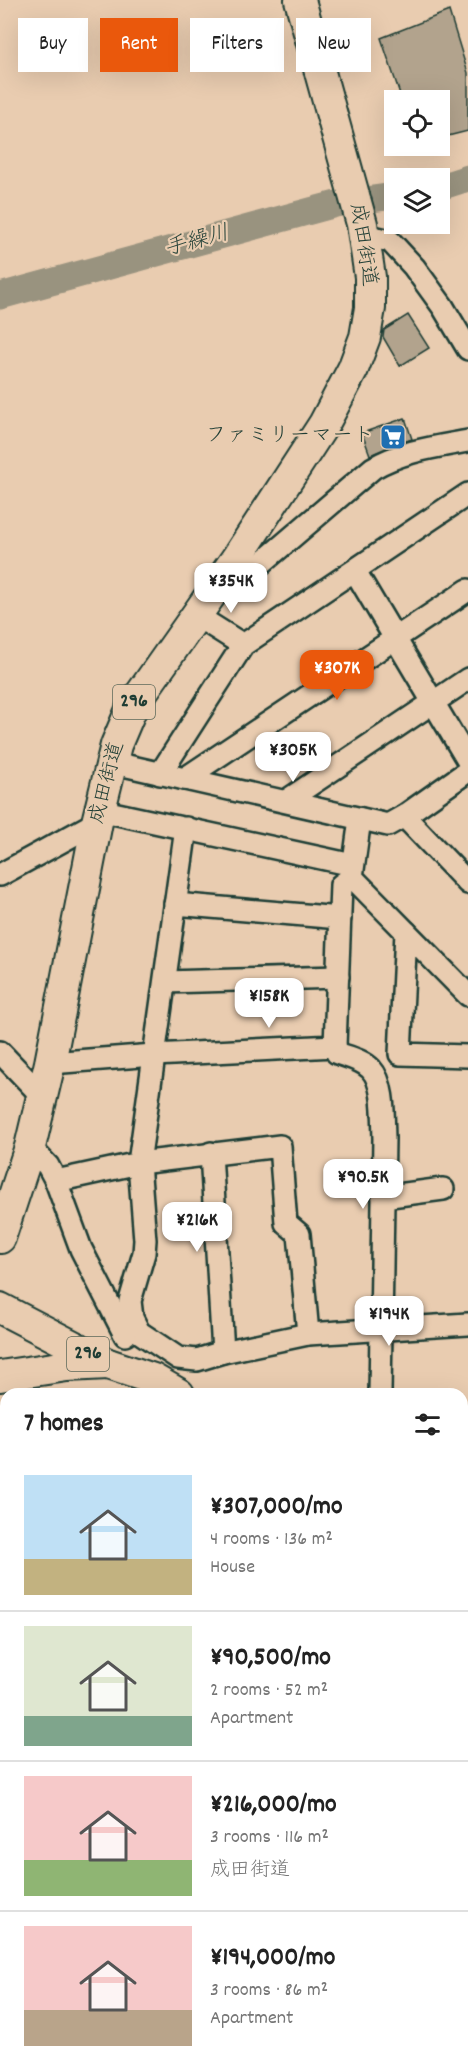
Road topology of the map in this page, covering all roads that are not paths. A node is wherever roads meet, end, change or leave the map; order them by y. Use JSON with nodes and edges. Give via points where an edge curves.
{"nodes":[{"id":1,"x":300,"y":0,"type":"edge"},
{"id":2,"x":362,"y":226,"type":"junction"},
{"id":3,"x":468,"y":349,"type":"edge"},
{"id":4,"x":468,"y":441,"type":"edge"},
{"id":5,"x":468,"y":494,"type":"edge"},
{"id":6,"x":355,"y":571,"type":"junction"},
{"id":7,"x":216,"y":589,"type":"junction"},
{"id":8,"x":468,"y":590,"type":"edge"},
{"id":9,"x":197,"y":616,"type":"junction"},
{"id":10,"x":395,"y":639,"type":"junction"},
{"id":11,"x":243,"y":645,"type":"junction"},
{"id":12,"x":468,"y":679,"type":"edge"},
{"id":13,"x":433,"y":703,"type":"junction"},
{"id":14,"x":468,"y":761,"type":"edge"},
{"id":15,"x":110,"y":762,"type":"junction"},
{"id":16,"x":468,"y":771,"type":"edge"},
{"id":17,"x":160,"y":774,"type":"junction"},
{"id":18,"x":184,"y":779,"type":"junction"},
{"id":19,"x":286,"y":801,"type":"junction"},
{"id":20,"x":98,"y":816,"type":"junction"},
{"id":21,"x":404,"y":816,"type":"junction"},
{"id":22,"x":360,"y":819,"type":"junction"},
{"id":23,"x":186,"y":828,"type":"junction"},
{"id":24,"x":352,"y":871,"type":"junction"},
{"id":25,"x":0,"y":875,"type":"edge"},
{"id":26,"x":468,"y":883,"type":"edge"},
{"id":27,"x":175,"y":904,"type":"junction"},
{"id":28,"x":340,"y":918,"type":"junction"},
{"id":29,"x":406,"y":932,"type":"junction"},
{"id":30,"x":338,"y":977,"type":"junction"},
{"id":31,"x":165,"y":982,"type":"junction"},
{"id":32,"x":468,"y":995,"type":"edge"},
{"id":33,"x":335,"y":1046,"type":"junction"},
{"id":34,"x":0,"y":1052,"type":"edge"},
{"id":35,"x":154,"y":1055,"type":"junction"},
{"id":36,"x":468,"y":1056,"type":"edge"},
{"id":37,"x":50,"y":1063,"type":"junction"},
{"id":38,"x":42,"y":1096,"type":"junction"},
{"id":39,"x":30,"y":1148,"type":"junction"},
{"id":40,"x":211,"y":1153,"type":"junction"},
{"id":41,"x":139,"y":1163,"type":"junction"},
{"id":42,"x":56,"y":1180,"type":"junction"},
{"id":43,"x":9,"y":1183,"type":"edge"},
{"id":44,"x":443,"y":1189,"type":"dead end"},
{"id":45,"x":382,"y":1197,"type":"junction"},
{"id":46,"x":0,"y":1238,"type":"edge"},
{"id":47,"x":0,"y":1308,"type":"edge"},
{"id":48,"x":468,"y":1324,"type":"edge"},
{"id":49,"x":380,"y":1328,"type":"junction"},
{"id":50,"x":132,"y":1333,"type":"junction"},
{"id":51,"x":308,"y":1334,"type":"junction"},
{"id":52,"x":223,"y":1352,"type":"junction"},
{"id":53,"x":103,"y":1361,"type":"junction"},
{"id":54,"x":0,"y":1376,"type":"edge"},
{"id":55,"x":169,"y":1388,"type":"edge"},
{"id":56,"x":380,"y":1388,"type":"edge"}],
"edges":[{"from":1,"to":2,"type":"highway","name":"成田街道","number":"296"},
{"from":2,"to":3,"type":"street","via":[[390,241],[414,267]]},
{"from":2,"to":7,"type":"highway","name":"成田街道","number":"296","via":[[370,308],[365,338],[353,369],[324,424]]},
{"from":4,"to":7,"type":"street","via":[[384,461],[236,585]]},
{"from":5,"to":6,"type":"street"},
{"from":6,"to":10,"type":"street"},
{"from":6,"to":11,"type":"street"},
{"from":7,"to":9,"type":"highway","name":"成田街道","number":"296"},
{"from":8,"to":10,"type":"street"},
{"from":9,"to":11,"type":"street"},
{"from":9,"to":15,"type":"highway","name":"成田街道","number":"296","via":[[133,705]]},
{"from":10,"to":13,"type":"street"},
{"from":10,"to":18,"type":"street"},
{"from":11,"to":17,"type":"street"},
{"from":12,"to":13,"type":"street"},
{"from":13,"to":14,"type":"street"},
{"from":13,"to":19,"type":"street"},
{"from":15,"to":17,"type":"street"},
{"from":15,"to":20,"type":"highway","name":"成田街道","number":"296"},
{"from":16,"to":21,"type":"street"},
{"from":17,"to":18,"type":"street"},
{"from":18,"to":19,"type":"street"},
{"from":19,"to":22,"type":"street"},
{"from":20,"to":23,"type":"street"},
{"from":20,"to":25,"type":"street"},
{"from":20,"to":37,"type":"highway","name":"成田街道","number":"296"},
{"from":21,"to":22,"type":"street","via":[[388,825]]},
{"from":21,"to":26,"type":"street"},
{"from":22,"to":24,"type":"street"},
{"from":23,"to":24,"type":"street"},
{"from":23,"to":27,"type":"street"},
{"from":24,"to":28,"type":"street","via":[[341,885]]},
{"from":24,"to":29,"type":"street"},
{"from":27,"to":28,"type":"street"},
{"from":27,"to":31,"type":"street"},
{"from":28,"to":30,"type":"street"},
{"from":29,"to":32,"type":"street"},
{"from":29,"to":36,"type":"street","via":[[400,1054]]},
{"from":30,"to":31,"type":"street"},
{"from":30,"to":33,"type":"street"},
{"from":31,"to":35,"type":"street"},
{"from":33,"to":35,"type":"street"},
{"from":33,"to":45,"type":"street","via":[[337,1053],[373,1070],[382,1096]]},
{"from":34,"to":38,"type":"street"},
{"from":35,"to":37,"type":"street"},
{"from":35,"to":41,"type":"street"},
{"from":37,"to":38,"type":"highway","name":"成田街道","number":"296"},
{"from":38,"to":39,"type":"highway","name":"成田街道","number":"296"},
{"from":39,"to":42,"type":"street"},
{"from":39,"to":43,"type":"highway","name":"成田街道","number":"296"},
{"from":40,"to":41,"type":"street"},
{"from":40,"to":51,"type":"street","via":[[280,1146],[286,1223],[299,1234]]},
{"from":40,"to":52,"type":"street"},
{"from":41,"to":42,"type":"street"},
{"from":41,"to":50,"type":"street","via":[[145,1240],[130,1301]]},
{"from":42,"to":50,"type":"street","via":[[81,1250]]},
{"from":43,"to":46,"type":"highway","name":"成田街道","number":"296"},
{"from":44,"to":45,"type":"street"},
{"from":45,"to":49,"type":"street"},
{"from":47,"to":53,"type":"highway","number":"296"},
{"from":48,"to":49,"type":"street"},
{"from":49,"to":51,"type":"street"},
{"from":49,"to":56,"type":"street"},
{"from":50,"to":52,"type":"street","via":[[178,1358],[197,1360]]},
{"from":50,"to":53,"type":"street"},
{"from":51,"to":52,"type":"street"},
{"from":53,"to":54,"type":"highway"},
{"from":53,"to":55,"type":"highway","number":"296"}]}
